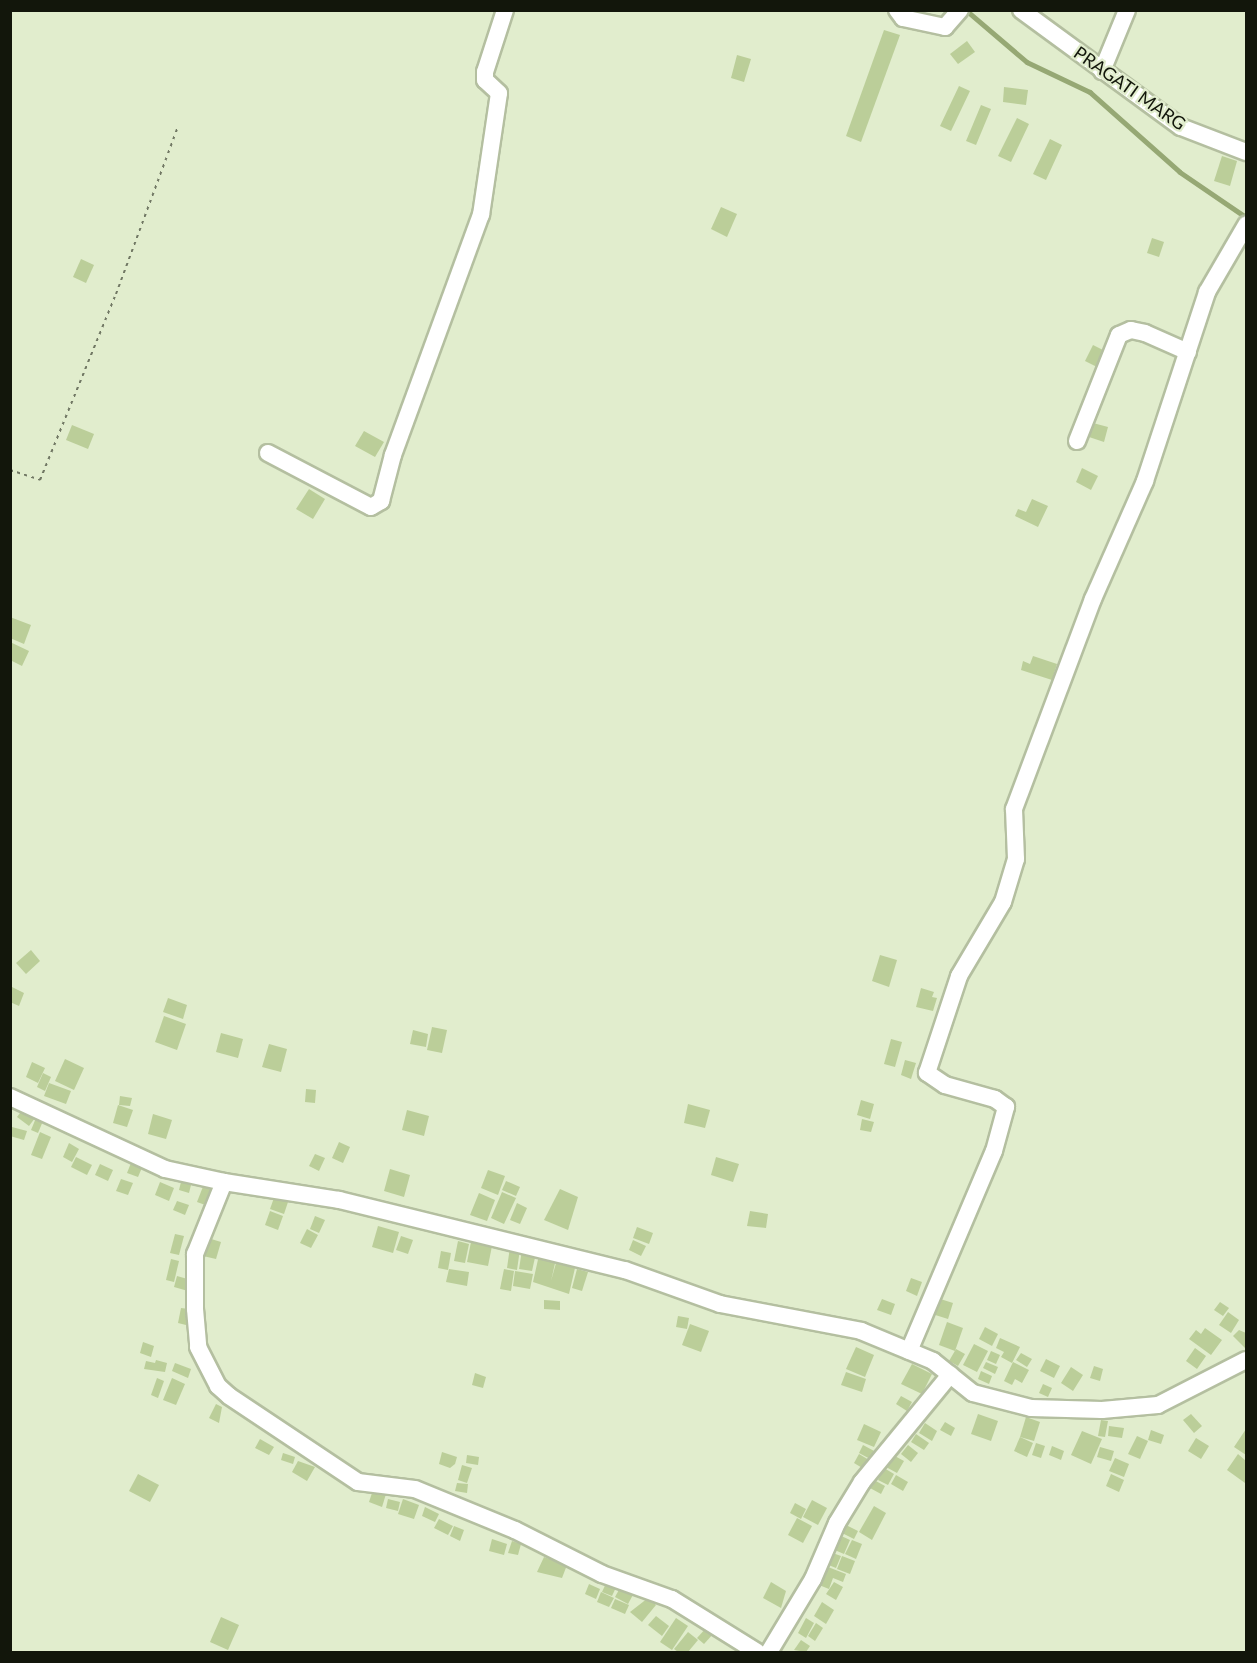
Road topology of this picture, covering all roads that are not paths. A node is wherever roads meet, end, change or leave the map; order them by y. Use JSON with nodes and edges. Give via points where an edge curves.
{"nodes":[{"id":1,"x":505,"y":10,"type":"edge"},
{"id":2,"x":897,"y":10,"type":"edge"},
{"id":3,"x":960,"y":10,"type":"edge"},
{"id":4,"x":1021,"y":10,"type":"edge"},
{"id":5,"x":1127,"y":10,"type":"edge"},
{"id":6,"x":1102,"y":71,"type":"junction"},
{"id":7,"x":1246,"y":152,"type":"edge"},
{"id":8,"x":1246,"y":225,"type":"edge"},
{"id":9,"x":1188,"y":352,"type":"junction"},
{"id":10,"x":1077,"y":441,"type":"dead end"},
{"id":11,"x":268,"y":453,"type":"dead end"},
{"id":12,"x":10,"y":1097,"type":"edge"},
{"id":13,"x":224,"y":1182,"type":"junction"},
{"id":14,"x":909,"y":1351,"type":"junction"},
{"id":15,"x":1246,"y":1360,"type":"edge"},
{"id":16,"x":950,"y":1375,"type":"junction"},
{"id":17,"x":757,"y":1653,"type":"edge"},
{"id":18,"x":769,"y":1653,"type":"edge"}],
"edges":[{"from":1,"to":11,"type":"street","via":[[485,72],[485,80],[499,93],[481,215],[393,455],[381,501],[371,507]]},
{"from":2,"to":3,"type":"street","via":[[903,18],[945,27]]},
{"from":4,"to":6,"type":"street","name":"PRAGATI MARG"},
{"from":5,"to":6,"type":"street"},
{"from":6,"to":7,"type":"street","name":"PRAGATI MARG","via":[[1181,127]]},
{"from":8,"to":9,"type":"street","via":[[1207,292]]},
{"from":9,"to":10,"type":"street","via":[[1145,333],[1131,330],[1119,335]]},
{"from":9,"to":14,"type":"street","via":[[1145,481],[1093,598],[1014,809],[1016,859],[1003,902],[959,976],[927,1073],[945,1085],[995,1099],[1006,1107],[994,1151]]},
{"from":12,"to":13,"type":"street","via":[[165,1169]]},
{"from":13,"to":14,"type":"street","via":[[339,1200],[478,1232],[625,1270],[720,1304],[861,1331]]},
{"from":13,"to":17,"type":"street","via":[[195,1254],[198,1347],[218,1386],[357,1482],[415,1489],[515,1530],[602,1574],[672,1599]]},
{"from":14,"to":16,"type":"street","via":[[933,1361]]},
{"from":15,"to":16,"type":"street","via":[[1158,1405],[1102,1410],[1031,1408],[973,1393]]},
{"from":16,"to":18,"type":"street","via":[[862,1482],[837,1523],[813,1579]]}]}
